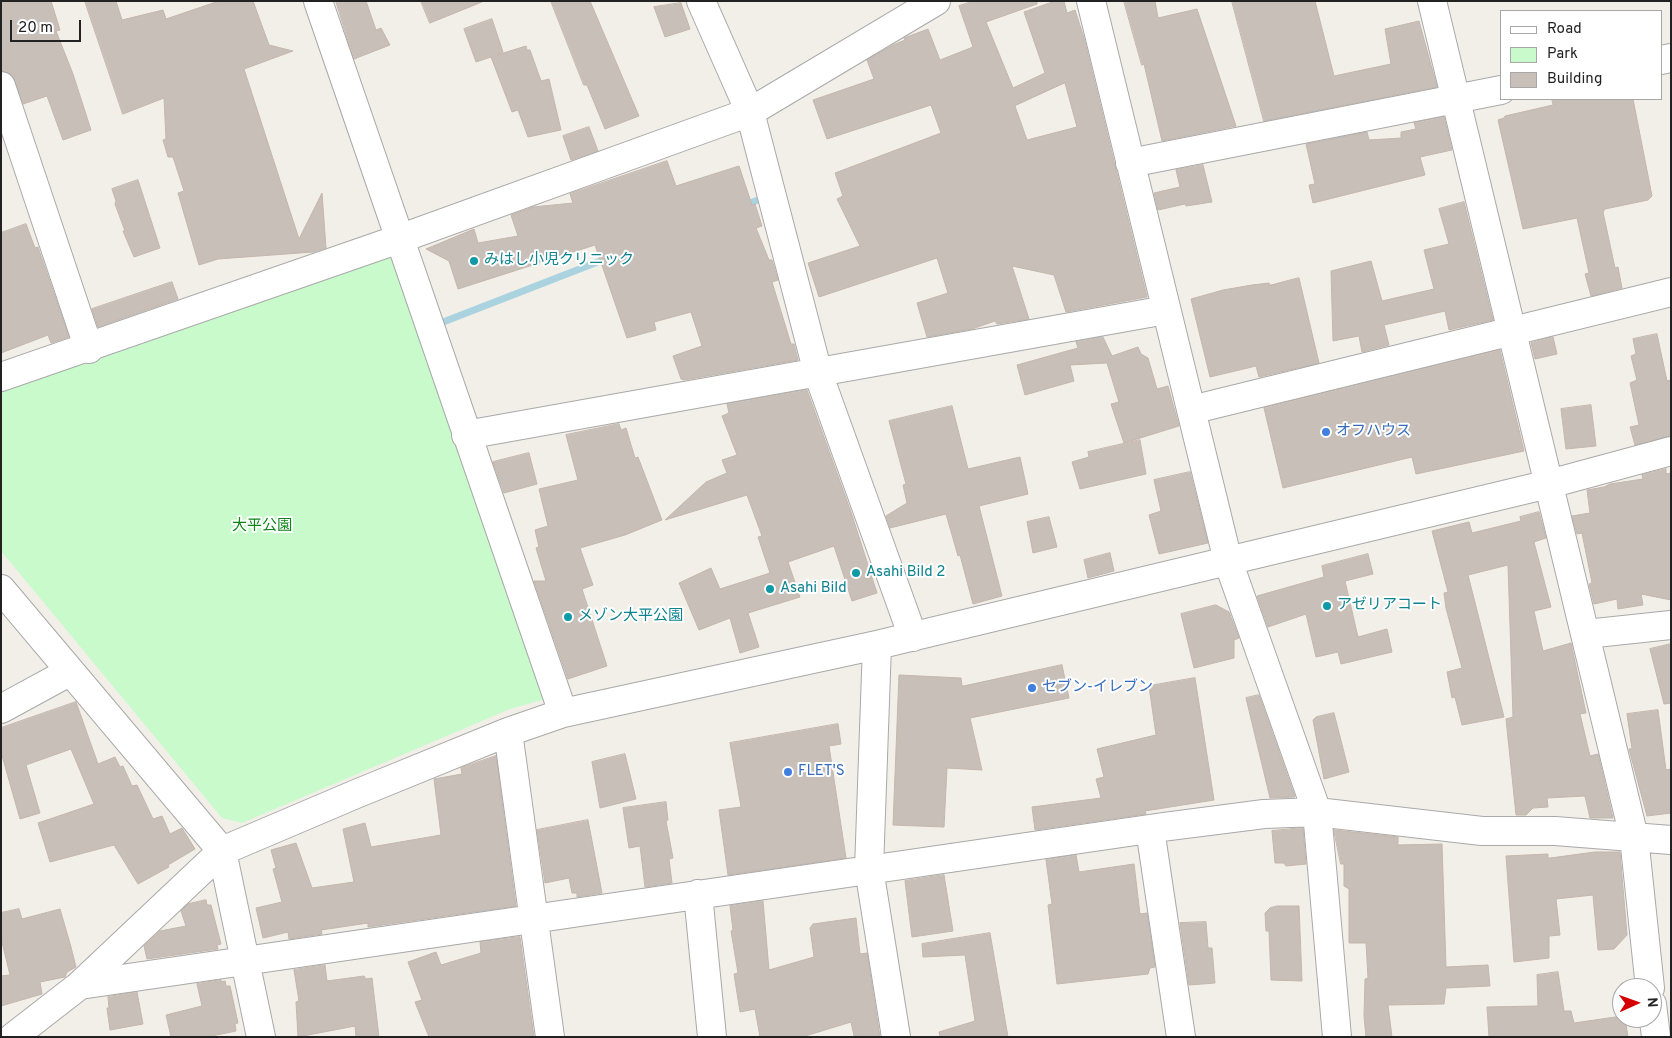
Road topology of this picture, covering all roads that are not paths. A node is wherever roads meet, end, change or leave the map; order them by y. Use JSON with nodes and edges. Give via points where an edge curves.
{"nodes":[{"id":1,"x":318,"y":1,"type":"edge"},
{"id":2,"x":701,"y":1,"type":"edge"},
{"id":3,"x":936,"y":1,"type":"edge"},
{"id":4,"x":1090,"y":1,"type":"edge"},
{"id":5,"x":1432,"y":1,"type":"edge"},
{"id":6,"x":1,"y":86,"type":"edge"},
{"id":7,"x":1500,"y":90,"type":"edge"},
{"id":8,"x":1456,"y":99,"type":"junction"},
{"id":9,"x":750,"y":112,"type":"junction"},
{"id":10,"x":1130,"y":163,"type":"junction"},
{"id":11,"x":399,"y":240,"type":"junction"},
{"id":12,"x":1671,"y":292,"type":"edge"},
{"id":13,"x":1166,"y":310,"type":"junction"},
{"id":14,"x":1512,"y":330,"type":"junction"},
{"id":15,"x":89,"y":349,"type":"junction"},
{"id":16,"x":818,"y":373,"type":"junction"},
{"id":17,"x":1,"y":377,"type":"edge"},
{"id":18,"x":1191,"y":410,"type":"junction"},
{"id":19,"x":466,"y":435,"type":"junction"},
{"id":20,"x":1671,"y":451,"type":"edge"},
{"id":21,"x":1549,"y":484,"type":"junction"},
{"id":22,"x":1228,"y":561,"type":"junction"},
{"id":23,"x":1,"y":589,"type":"edge"},
{"id":24,"x":1671,"y":625,"type":"edge"},
{"id":25,"x":1586,"y":634,"type":"junction"},
{"id":26,"x":913,"y":637,"type":"junction"},
{"id":27,"x":877,"y":645,"type":"junction"},
{"id":28,"x":69,"y":672,"type":"junction"},
{"id":29,"x":1,"y":709,"type":"edge"},
{"id":30,"x":563,"y":713,"type":"junction"},
{"id":31,"x":508,"y":732,"type":"junction"},
{"id":32,"x":1318,"y":812,"type":"junction"},
{"id":33,"x":1150,"y":829,"type":"junction"},
{"id":34,"x":1634,"y":836,"type":"junction"},
{"id":35,"x":1671,"y":840,"type":"edge"},
{"id":36,"x":222,"y":851,"type":"junction"},
{"id":37,"x":869,"y":869,"type":"junction"},
{"id":38,"x":698,"y":894,"type":"junction"},
{"id":39,"x":533,"y":919,"type":"junction"},
{"id":40,"x":245,"y":962,"type":"junction"},
{"id":41,"x":1649,"y":978,"type":"edge"},
{"id":42,"x":80,"y":986,"type":"junction"},
{"id":43,"x":13,"y":1037,"type":"edge"},
{"id":44,"x":261,"y":1037,"type":"edge"},
{"id":45,"x":550,"y":1037,"type":"edge"},
{"id":46,"x":712,"y":1037,"type":"edge"},
{"id":47,"x":896,"y":1037,"type":"edge"},
{"id":48,"x":1181,"y":1037,"type":"edge"},
{"id":49,"x":1337,"y":1037,"type":"edge"}],
"edges":[{"from":1,"to":11,"type":"street"},
{"from":2,"to":9,"type":"street"},
{"from":3,"to":9,"type":"street"},
{"from":4,"to":10,"type":"street"},
{"from":5,"to":8,"type":"street"},
{"from":6,"to":15,"type":"street"},
{"from":7,"to":8,"type":"street"},
{"from":8,"to":10,"type":"street"},
{"from":8,"to":14,"type":"street"},
{"from":9,"to":11,"type":"street"},
{"from":9,"to":16,"type":"street"},
{"from":10,"to":13,"type":"street"},
{"from":11,"to":15,"type":"street"},
{"from":11,"to":19,"type":"street"},
{"from":12,"to":14,"type":"street"},
{"from":13,"to":16,"type":"street"},
{"from":13,"to":18,"type":"street"},
{"from":14,"to":18,"type":"street"},
{"from":14,"to":21,"type":"street"},
{"from":15,"to":17,"type":"street"},
{"from":16,"to":19,"type":"street"},
{"from":16,"to":26,"type":"street"},
{"from":18,"to":22,"type":"street"},
{"from":19,"to":30,"type":"street"},
{"from":20,"to":21,"type":"street"},
{"from":21,"to":22,"type":"street"},
{"from":21,"to":25,"type":"street"},
{"from":22,"to":26,"type":"street"},
{"from":22,"to":32,"type":"street"},
{"from":23,"to":28,"type":"street"},
{"from":24,"to":25,"type":"street"},
{"from":25,"to":34,"type":"street"},
{"from":26,"to":27,"type":"street"},
{"from":27,"to":30,"type":"street"},
{"from":27,"to":37,"type":"street"},
{"from":28,"to":29,"type":"street"},
{"from":28,"to":36,"type":"street"},
{"from":30,"to":31,"type":"street"},
{"from":31,"to":36,"type":"street"},
{"from":31,"to":39,"type":"street"},
{"from":32,"to":33,"type":"street","via":[[1264,814]]},
{"from":32,"to":34,"type":"street","via":[[1482,830]]},
{"from":32,"to":49,"type":"street"},
{"from":33,"to":37,"type":"street"},
{"from":33,"to":48,"type":"street"},
{"from":34,"to":35,"type":"street"},
{"from":34,"to":41,"type":"street"},
{"from":36,"to":40,"type":"street"},
{"from":36,"to":42,"type":"street"},
{"from":37,"to":38,"type":"street"},
{"from":37,"to":47,"type":"street"},
{"from":38,"to":39,"type":"street"},
{"from":38,"to":46,"type":"street"},
{"from":39,"to":40,"type":"street"},
{"from":39,"to":45,"type":"street"},
{"from":40,"to":42,"type":"street"},
{"from":40,"to":44,"type":"street"},
{"from":42,"to":43,"type":"street"}]}
